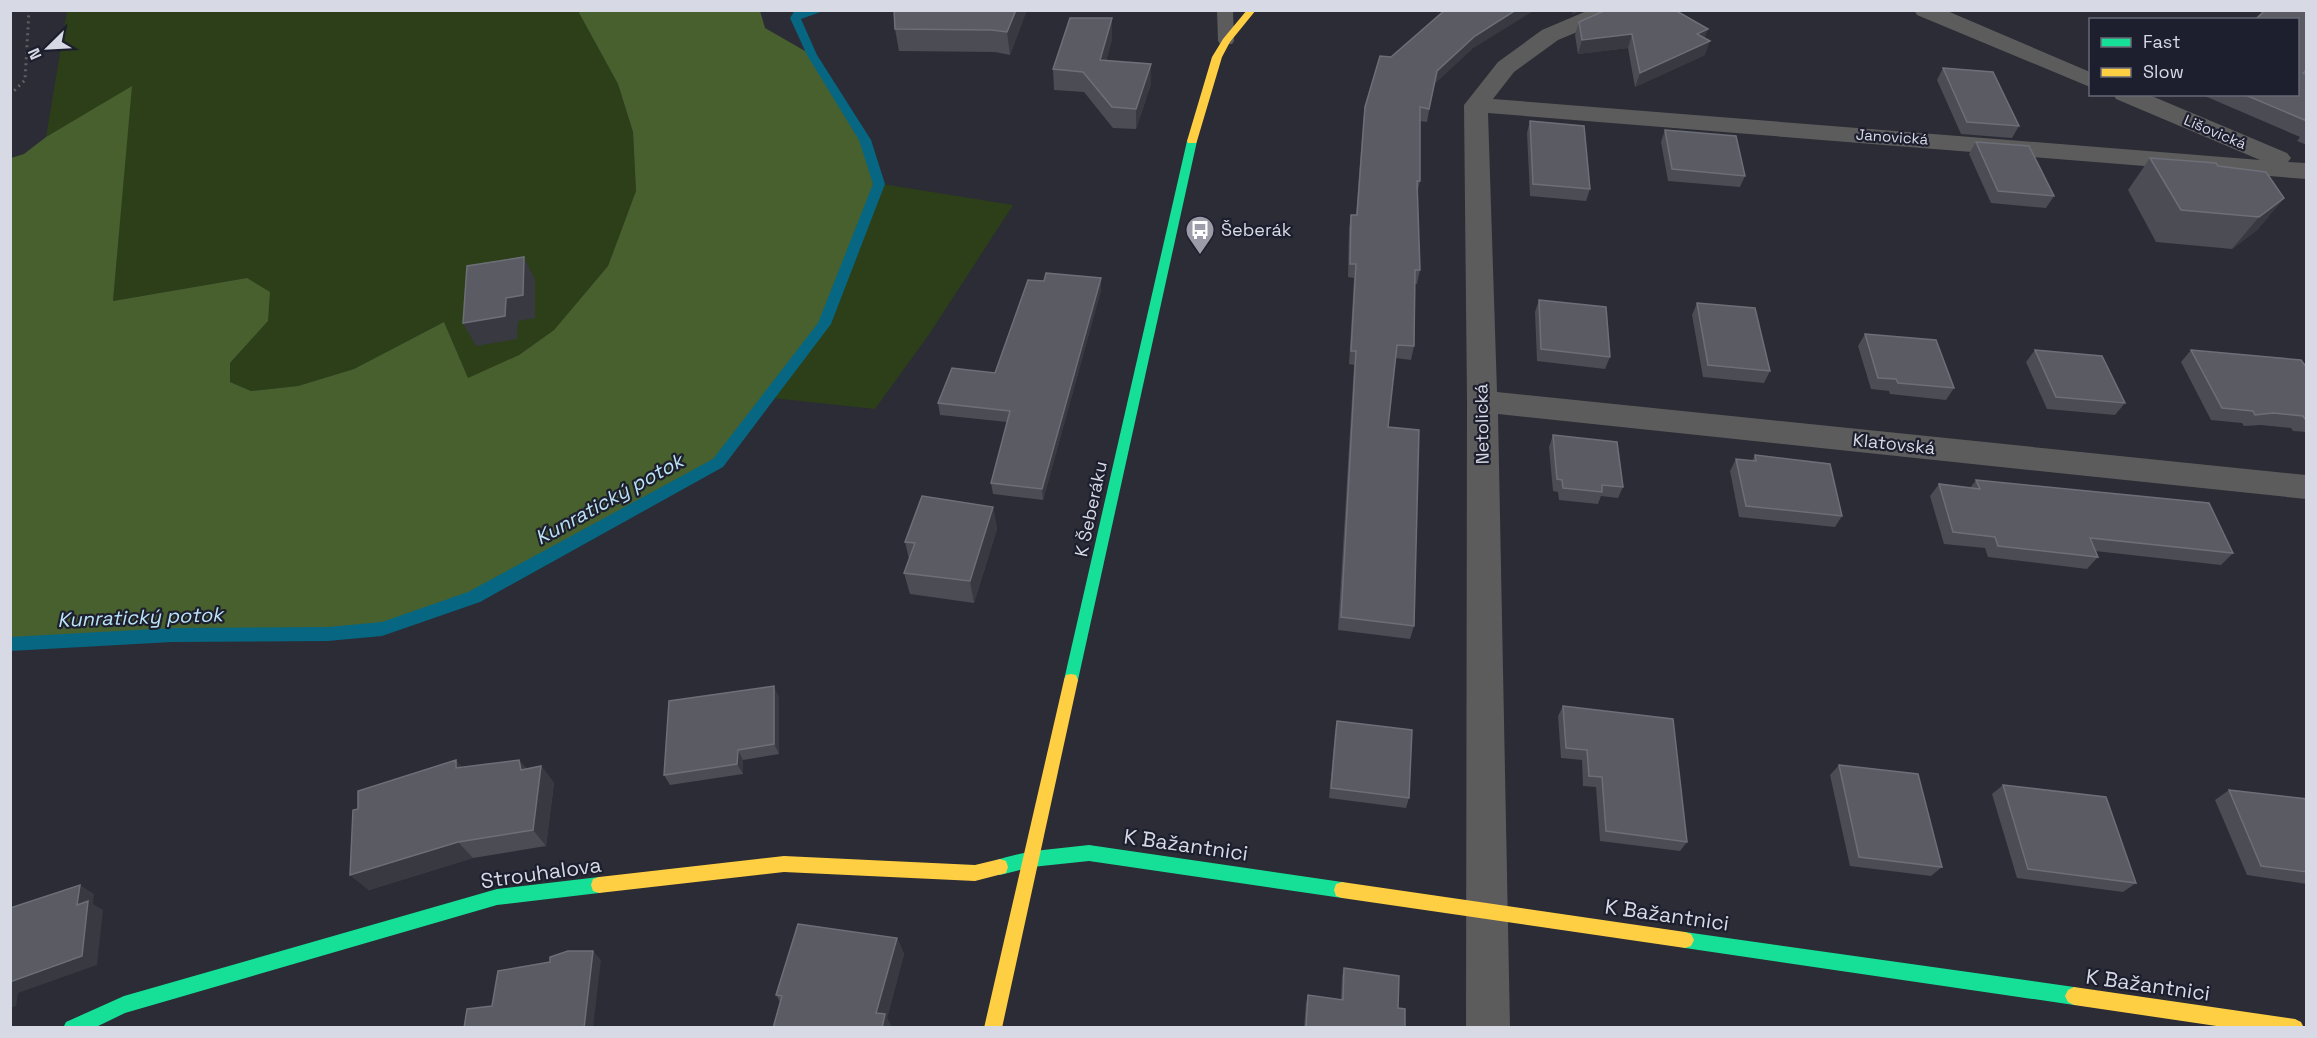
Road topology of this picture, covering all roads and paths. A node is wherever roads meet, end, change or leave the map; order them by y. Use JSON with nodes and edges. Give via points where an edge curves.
{"nodes":[{"id":1,"x":29,"y":10,"type":"edge"},
{"id":2,"x":1225,"y":10,"type":"edge"},
{"id":3,"x":1252,"y":10,"type":"edge"},
{"id":4,"x":1610,"y":10,"type":"edge"},
{"id":5,"x":1925,"y":10,"type":"edge"},
{"id":6,"x":1226,"y":41,"type":"junction"},
{"id":7,"x":2089,"y":79,"type":"edge"},
{"id":8,"x":10,"y":95,"type":"edge"},
{"id":9,"x":2130,"y":96,"type":"edge"},
{"id":10,"x":1476,"y":105,"type":"junction"},
{"id":11,"x":2305,"y":170,"type":"edge"},
{"id":12,"x":1482,"y":401,"type":"junction"},
{"id":13,"x":2307,"y":487,"type":"edge"},
{"id":14,"x":1032,"y":858,"type":"junction"},
{"id":15,"x":1485,"y":910,"type":"junction"},
{"id":16,"x":72,"y":1028,"type":"edge"},
{"id":17,"x":993,"y":1028,"type":"edge"},
{"id":18,"x":1488,"y":1028,"type":"edge"},
{"id":19,"x":2295,"y":1028,"type":"edge"}],
"edges":[{"from":1,"to":8,"type":"path","via":[[25,80]]},
{"from":2,"to":6,"type":"lane"},
{"from":3,"to":6,"type":"street","name":"K Šeberáku"},
{"from":4,"to":10,"type":"street","via":[[1550,35],[1506,67]]},
{"from":5,"to":7,"type":"street"},
{"from":6,"to":14,"type":"street","name":"K Šeberáku","via":[[1199,113]]},
{"from":9,"to":11,"type":"street","name":"Lišovická"},
{"from":10,"to":11,"type":"street","name":"Janovická"},
{"from":10,"to":12,"type":"street","name":"Netolická"},
{"from":12,"to":13,"type":"street","name":"Klatovská"},
{"from":12,"to":15,"type":"street","name":"Netolická"},
{"from":14,"to":15,"type":"street","name":"K Bažantnici","via":[[1089,853]]},
{"from":14,"to":16,"type":"street","name":"Strouhalova","via":[[975,873],[784,864],[497,897],[124,1005]]},
{"from":14,"to":17,"type":"street","name":"K Šeberáku"},
{"from":15,"to":18,"type":"street","name":"Netolická"},
{"from":15,"to":19,"type":"street","name":"K Bažantnici"}]}
